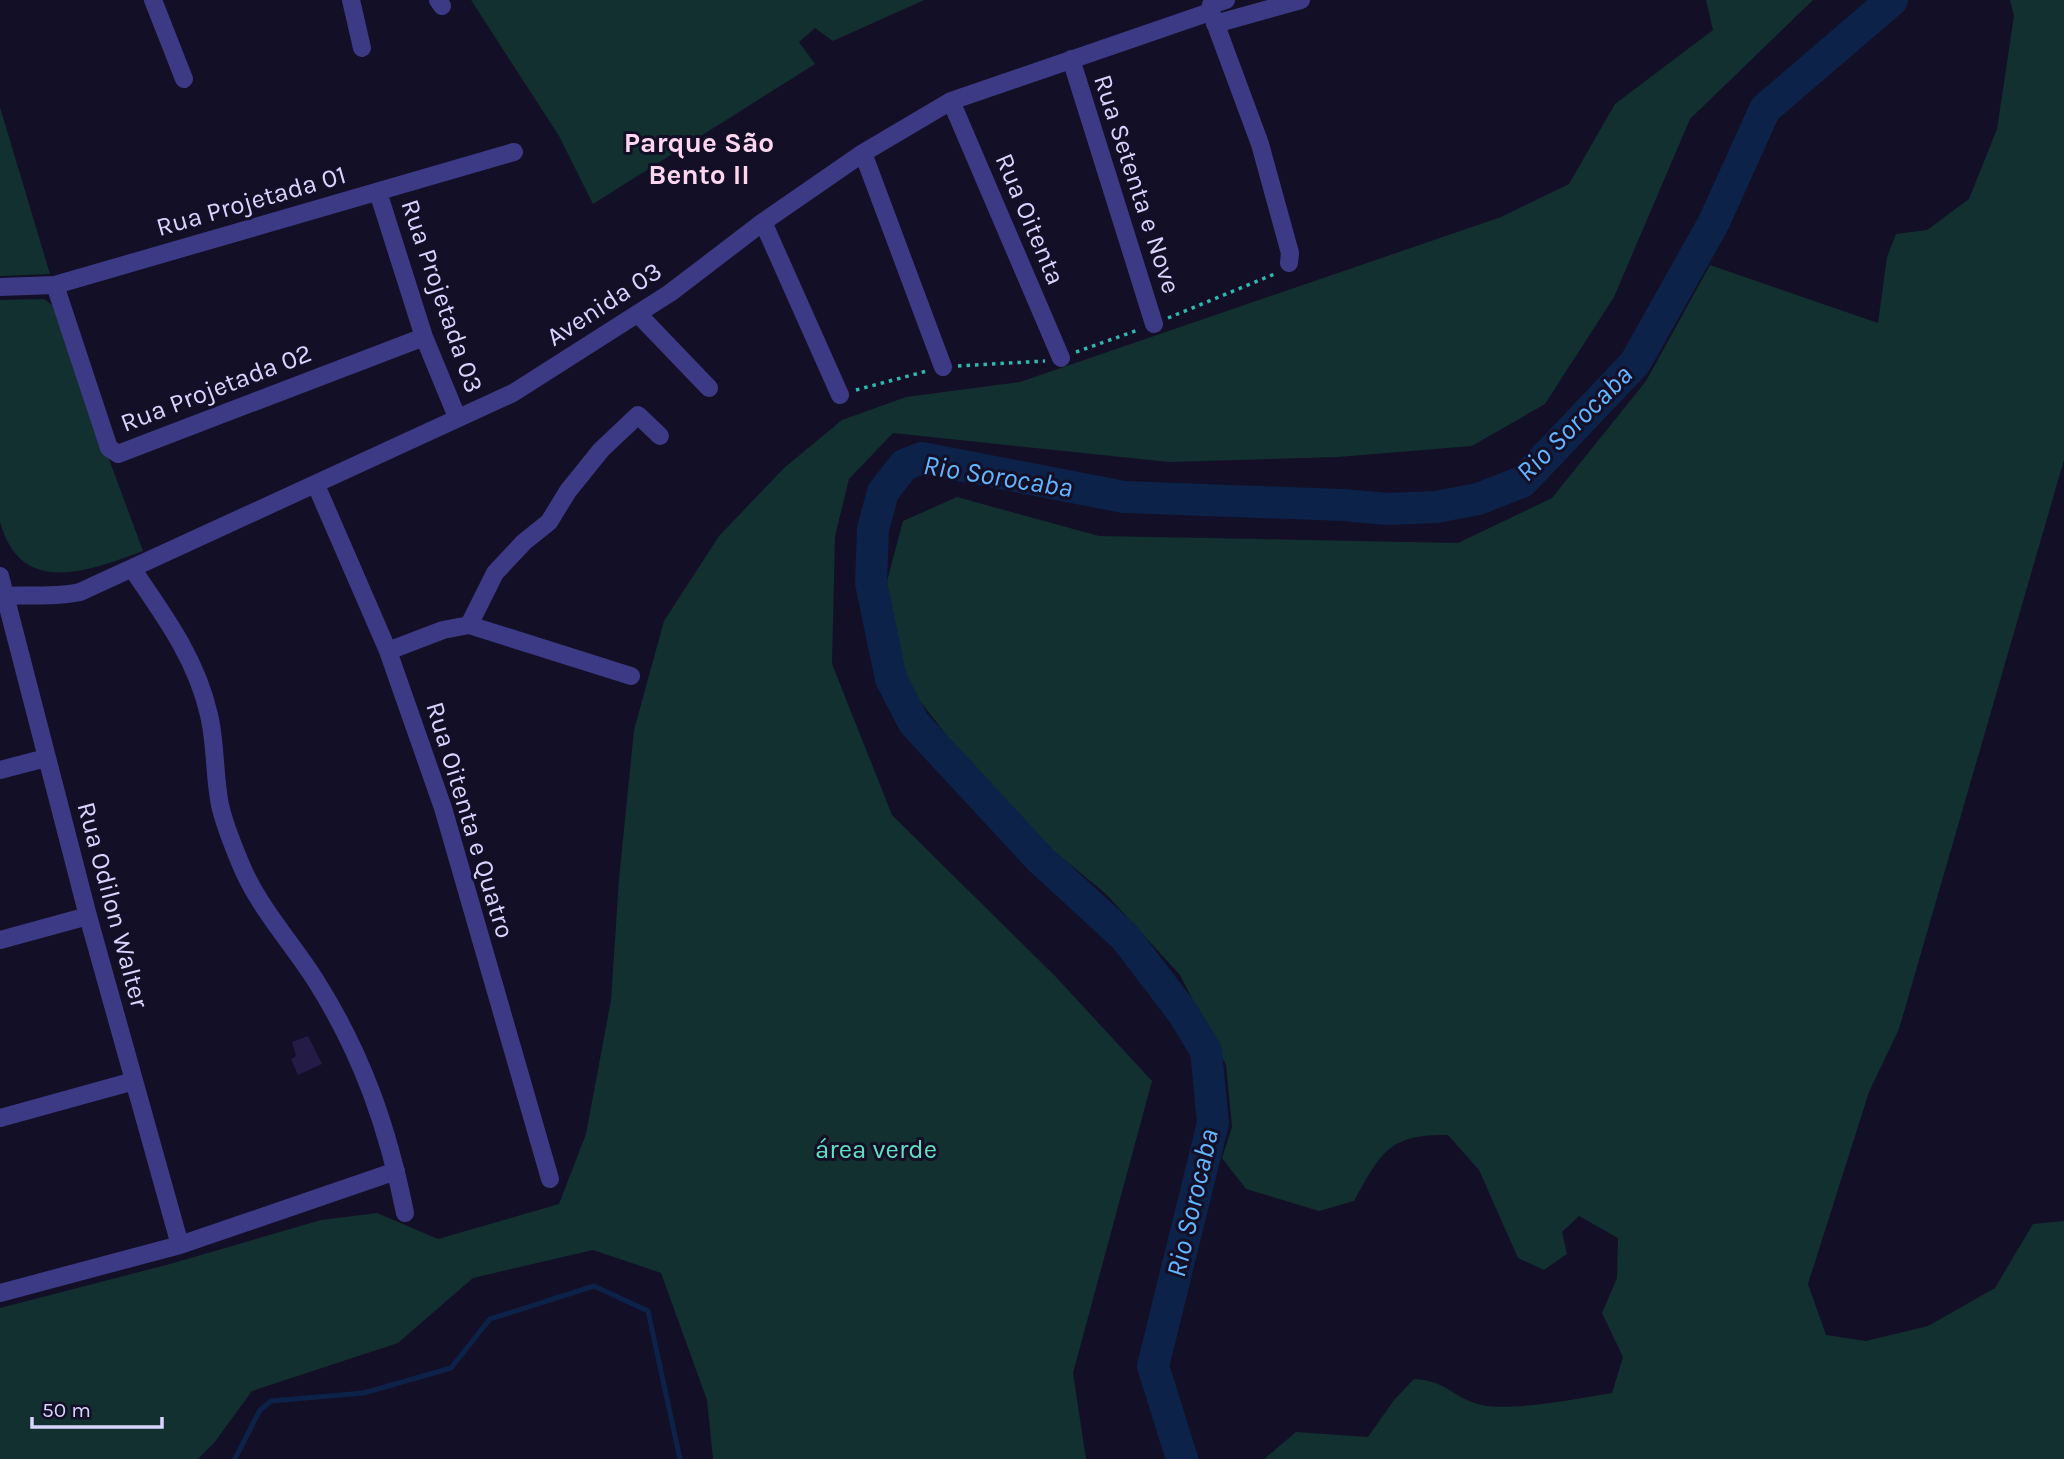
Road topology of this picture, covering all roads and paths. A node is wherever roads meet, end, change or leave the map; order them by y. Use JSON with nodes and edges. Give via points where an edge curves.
{"nodes":[{"id":1,"x":153,"y":0,"type":"edge"},
{"id":2,"x":351,"y":0,"type":"edge"},
{"id":3,"x":1226,"y":0,"type":"edge"},
{"id":4,"x":1301,"y":0,"type":"edge"},
{"id":5,"x":1213,"y":18,"type":"junction"},
{"id":6,"x":362,"y":48,"type":"dead end"},
{"id":7,"x":1071,"y":59,"type":"junction"},
{"id":8,"x":184,"y":79,"type":"dead end"},
{"id":9,"x":951,"y":101,"type":"junction"},
{"id":10,"x":514,"y":152,"type":"dead end"},
{"id":11,"x":863,"y":153,"type":"junction"},
{"id":12,"x":377,"y":192,"type":"junction"},
{"id":13,"x":763,"y":222,"type":"junction"},
{"id":14,"x":1289,"y":263,"type":"dead end"},
{"id":15,"x":55,"y":285,"type":"junction"},
{"id":16,"x":0,"y":287,"type":"edge"},
{"id":17,"x":638,"y":314,"type":"junction"},
{"id":18,"x":1154,"y":324,"type":"dead end"},
{"id":19,"x":424,"y":337,"type":"junction"},
{"id":20,"x":1061,"y":358,"type":"dead end"},
{"id":21,"x":943,"y":367,"type":"dead end"},
{"id":22,"x":709,"y":388,"type":"dead end"},
{"id":23,"x":840,"y":394,"type":"dead end"},
{"id":24,"x":457,"y":417,"type":"junction"},
{"id":25,"x":660,"y":436,"type":"dead end"},
{"id":26,"x":316,"y":485,"type":"junction"},
{"id":27,"x":133,"y":570,"type":"junction"},
{"id":28,"x":0,"y":576,"type":"edge"},
{"id":29,"x":41,"y":595,"type":"junction"},
{"id":30,"x":3,"y":596,"type":"edge"},
{"id":31,"x":469,"y":625,"type":"junction"},
{"id":32,"x":16,"y":638,"type":"junction"},
{"id":33,"x":388,"y":651,"type":"junction"},
{"id":34,"x":632,"y":676,"type":"dead end"},
{"id":35,"x":47,"y":758,"type":"junction"},
{"id":36,"x":0,"y":770,"type":"edge"},
{"id":37,"x":89,"y":916,"type":"junction"},
{"id":38,"x":0,"y":940,"type":"edge"},
{"id":39,"x":134,"y":1082,"type":"junction"},
{"id":40,"x":0,"y":1118,"type":"edge"},
{"id":41,"x":396,"y":1171,"type":"junction"},
{"id":42,"x":550,"y":1179,"type":"dead end"},
{"id":43,"x":405,"y":1213,"type":"dead end"},
{"id":44,"x":180,"y":1245,"type":"junction"},
{"id":45,"x":0,"y":1293,"type":"edge"}],
"edges":[{"from":1,"to":8,"type":"street"},
{"from":2,"to":6,"type":"street"},
{"from":3,"to":5,"type":"street","via":[[1211,5]]},
{"from":4,"to":5,"type":"street","name":"Avenida 03"},
{"from":5,"to":7,"type":"street","name":"Avenida 03"},
{"from":5,"to":14,"type":"street","via":[[1260,144]]},
{"from":7,"to":9,"type":"street","name":"Avenida 03"},
{"from":7,"to":18,"type":"street","name":"Rua Setenta e Nove"},
{"from":9,"to":11,"type":"street","name":"Avenida 03"},
{"from":9,"to":20,"type":"street","name":"Rua Oitenta"},
{"from":10,"to":12,"type":"street","name":"Rua Projetada 01"},
{"from":11,"to":13,"type":"street","name":"Avenida 03"},
{"from":11,"to":21,"type":"street"},
{"from":12,"to":15,"type":"street","name":"Rua Projetada 01"},
{"from":12,"to":19,"type":"street","name":"Rua Projetada 03"},
{"from":13,"to":17,"type":"street","name":"Avenida 03"},
{"from":13,"to":23,"type":"street"},
{"from":15,"to":16,"type":"street","name":"Rua Projetada 01"},
{"from":15,"to":19,"type":"street","name":"Rua Projetada 02","via":[[109,448],[118,454]]},
{"from":17,"to":22,"type":"street"},
{"from":17,"to":24,"type":"street","name":"Avenida 03","via":[[513,393]]},
{"from":19,"to":24,"type":"street","name":"Rua Projetada 03"},
{"from":24,"to":26,"type":"street","name":"Avenida 03"},
{"from":25,"to":31,"type":"street","via":[[638,415],[615,435],[568,491],[549,522],[495,573]]},
{"from":26,"to":27,"type":"street","name":"Avenida 03"},
{"from":26,"to":33,"type":"street","name":"Rua Oitenta e Quatro"},
{"from":27,"to":29,"type":"street","name":"Avenida 03","via":[[80,592]]},
{"from":27,"to":41,"type":"street","via":[[193,667],[209,715],[220,806],[239,861],[264,911],[316,981],[367,1075]]},
{"from":28,"to":30,"type":"street","name":"Rua Odilon Walter"},
{"from":29,"to":30,"type":"street","name":"Avenida 03"},
{"from":29,"to":32,"type":"street","via":[[26,608]]},
{"from":30,"to":32,"type":"street","name":"Rua Odilon Walter"},
{"from":31,"to":33,"type":"street"},
{"from":31,"to":34,"type":"street"},
{"from":32,"to":35,"type":"street","name":"Rua Odilon Walter"},
{"from":33,"to":42,"type":"street","name":"Rua Oitenta e Quatro","via":[[443,808]]},
{"from":35,"to":36,"type":"street"},
{"from":35,"to":37,"type":"street","name":"Rua Odilon Walter"},
{"from":37,"to":38,"type":"street"},
{"from":37,"to":39,"type":"street","name":"Rua Odilon Walter"},
{"from":39,"to":40,"type":"street"},
{"from":39,"to":44,"type":"street","name":"Rua Odilon Walter"},
{"from":41,"to":43,"type":"street"},
{"from":41,"to":44,"type":"street"},
{"from":44,"to":45,"type":"street"}]}
